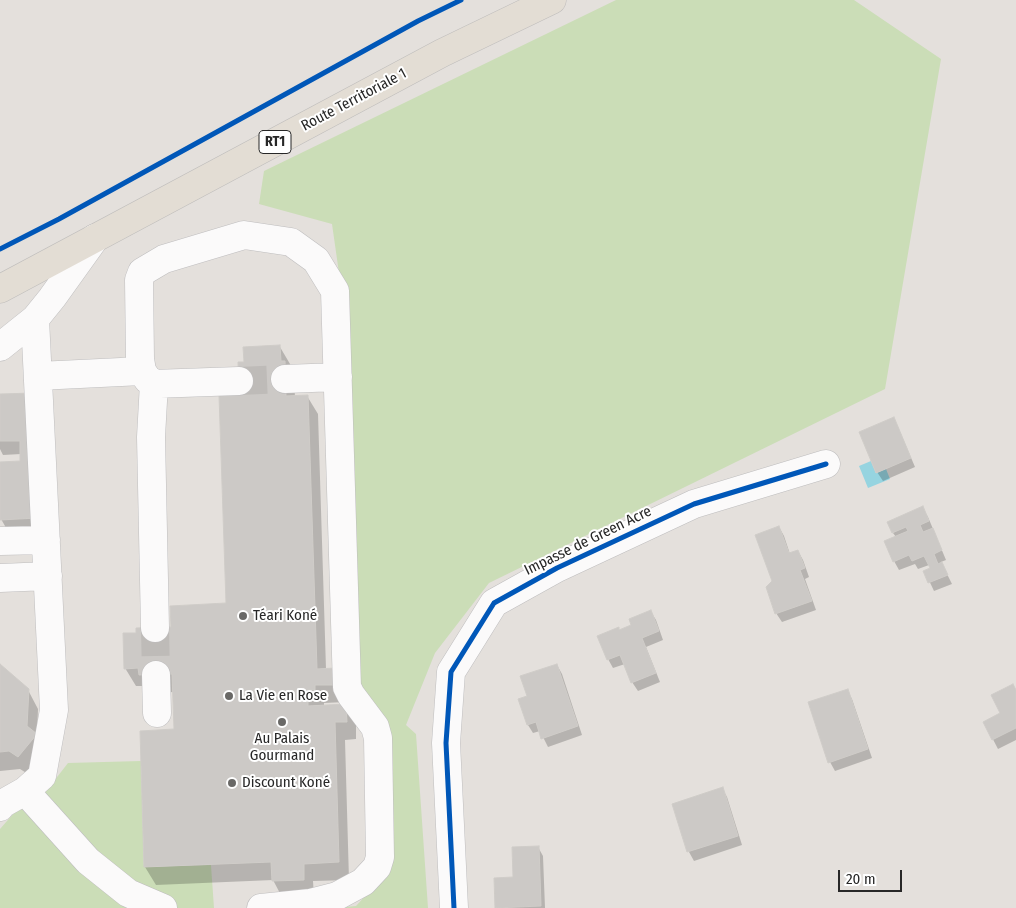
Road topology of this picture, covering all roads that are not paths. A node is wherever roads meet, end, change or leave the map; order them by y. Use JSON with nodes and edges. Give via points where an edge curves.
{"nodes":[{"id":1,"x":552,"y":0,"type":"edge"},
{"id":2,"x":95,"y":238,"type":"junction"},
{"id":3,"x":0,"y":289,"type":"edge"},
{"id":4,"x":35,"y":319,"type":"junction"},
{"id":5,"x":0,"y":347,"type":"edge"},
{"id":6,"x":0,"y":360,"type":"edge"},
{"id":7,"x":38,"y":372,"type":"junction"},
{"id":8,"x":338,"y":377,"type":"junction"},
{"id":9,"x":148,"y":378,"type":"junction"},
{"id":10,"x":286,"y":379,"type":"tunnel mouth"},
{"id":11,"x":239,"y":381,"type":"tunnel mouth"},
{"id":12,"x":826,"y":464,"type":"dead end"},
{"id":13,"x":46,"y":540,"type":"junction"},
{"id":14,"x":0,"y":541,"type":"edge"},
{"id":15,"x":48,"y":576,"type":"junction"},
{"id":16,"x":0,"y":578,"type":"edge"},
{"id":17,"x":155,"y":628,"type":"tunnel mouth"},
{"id":18,"x":156,"y":675,"type":"tunnel mouth"},
{"id":19,"x":157,"y":713,"type":"dead end"},
{"id":20,"x":7,"y":802,"type":"edge"},
{"id":21,"x":163,"y":908,"type":"edge"},
{"id":22,"x":261,"y":908,"type":"edge"},
{"id":23,"x":454,"y":908,"type":"edge"}],
"edges":[{"from":1,"to":2,"type":"main road","name":"Route Territoriale 1","number":"RT1","via":[[442,53]]},
{"from":2,"to":3,"type":"main road","name":"Route Territoriale 1","number":"RT1"},
{"from":2,"to":4,"type":"street"},
{"from":4,"to":5,"type":"street"},
{"from":4,"to":7,"type":"street"},
{"from":6,"to":7,"type":"street"},
{"from":7,"to":9,"type":"street"},
{"from":7,"to":13,"type":"street"},
{"from":8,"to":9,"type":"street","via":[[335,291],[316,260],[291,242],[244,235],[164,259],[142,272],[140,359]]},
{"from":8,"to":10,"type":"street"},
{"from":8,"to":22,"type":"street","via":[[347,687],[375,727],[378,738],[380,857],[377,867],[363,882],[337,896],[310,903]]},
{"from":9,"to":11,"type":"street"},
{"from":9,"to":17,"type":"street"},
{"from":12,"to":23,"type":"street","name":"Impasse de Green Acre","via":[[694,504],[557,568],[494,603],[451,672],[446,743]]},
{"from":13,"to":14,"type":"street"},
{"from":13,"to":15,"type":"street"},
{"from":15,"to":16,"type":"street"},
{"from":15,"to":20,"type":"street","via":[[54,710],[42,776]]},
{"from":18,"to":19,"type":"street"},
{"from":20,"to":21,"type":"street","via":[[128,893]]}]}
